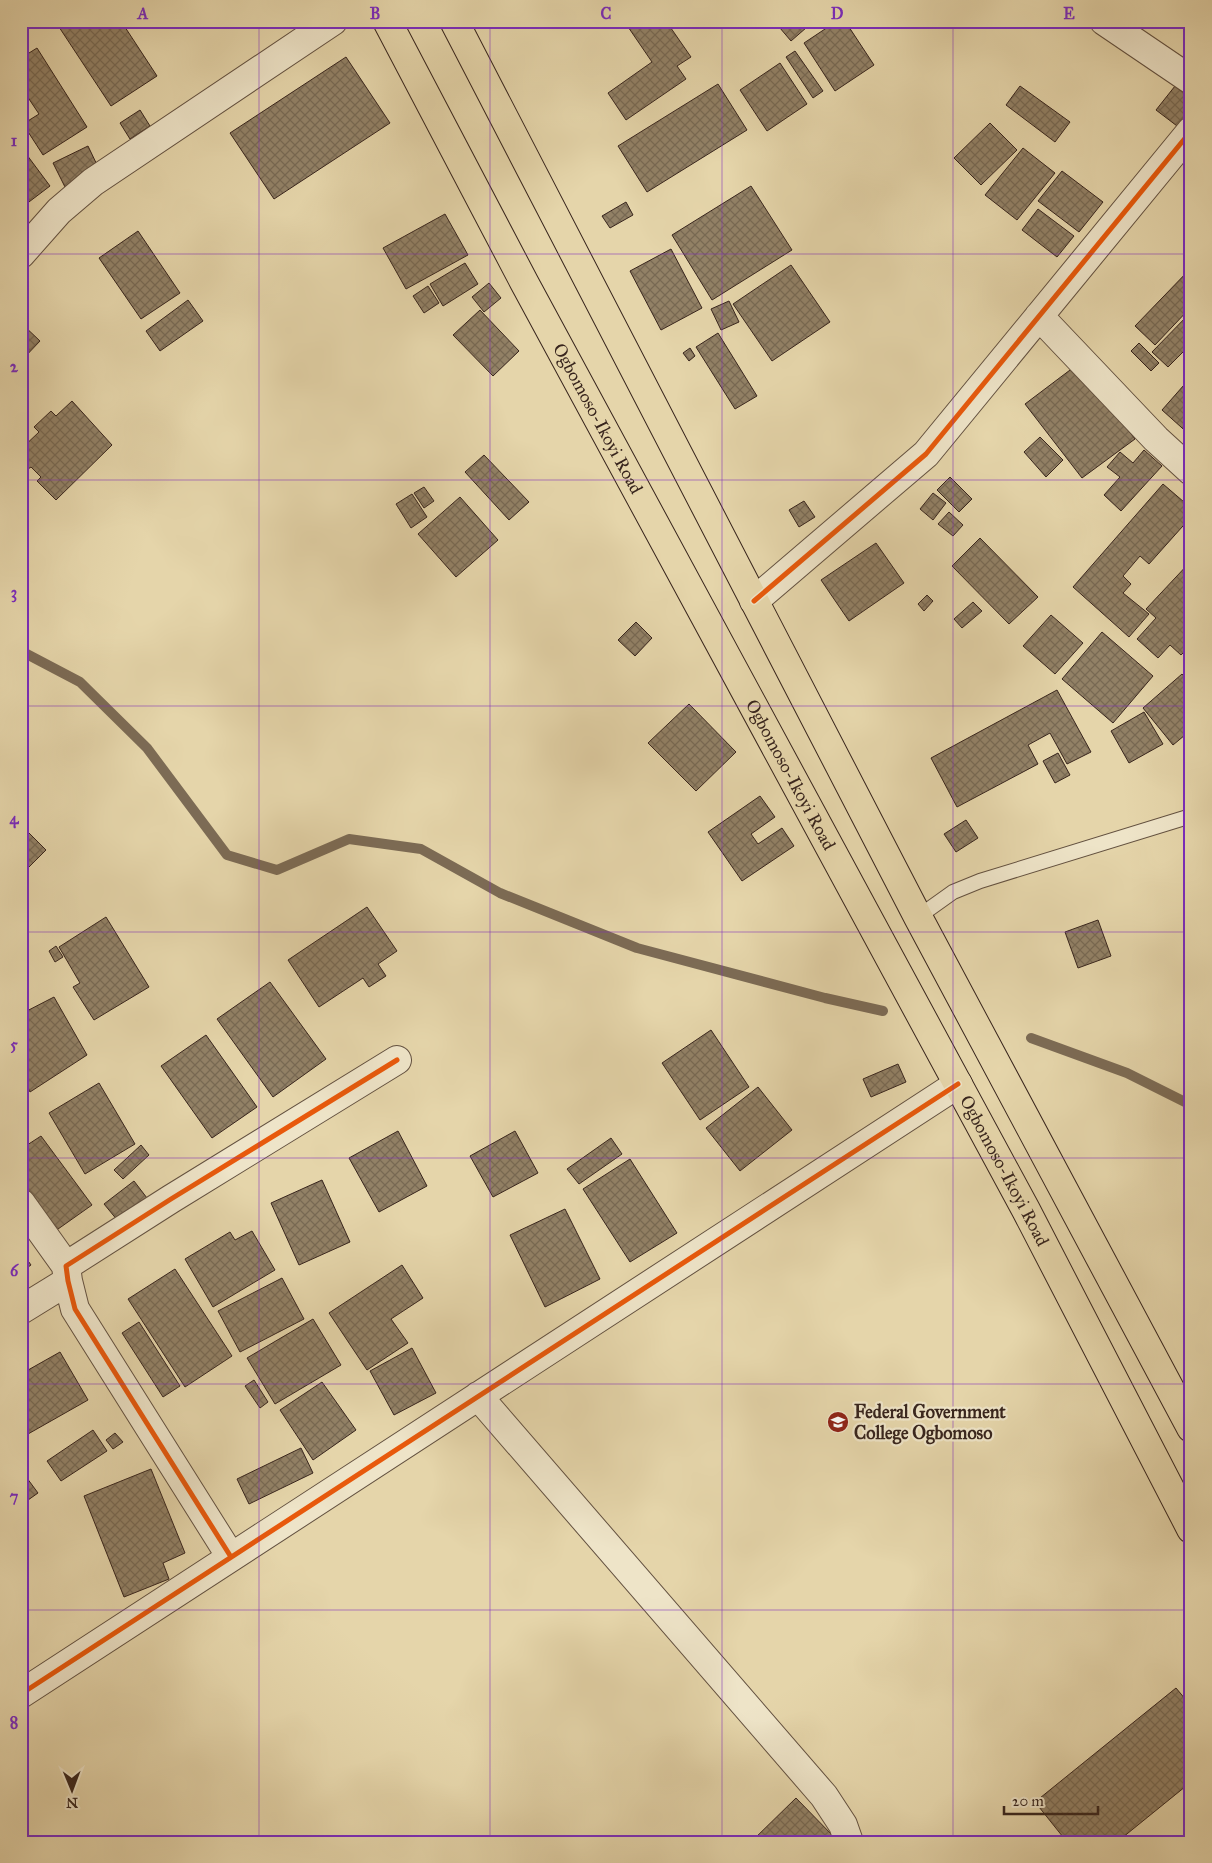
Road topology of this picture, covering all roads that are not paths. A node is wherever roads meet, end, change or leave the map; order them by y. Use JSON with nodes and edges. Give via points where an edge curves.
{"nodes":[{"id":1,"x":333,"y":21,"type":"edge"},
{"id":2,"x":387,"y":21,"type":"edge"},
{"id":3,"x":454,"y":21,"type":"edge"},
{"id":4,"x":1104,"y":21,"type":"edge"},
{"id":5,"x":1191,"y":80,"type":"edge"},
{"id":6,"x":1191,"y":131,"type":"edge"},
{"id":7,"x":21,"y":254,"type":"edge"},
{"id":8,"x":1039,"y":316,"type":"junction"},
{"id":9,"x":1191,"y":471,"type":"edge"},
{"id":10,"x":754,"y":601,"type":"junction"},
{"id":11,"x":1191,"y":816,"type":"edge"},
{"id":12,"x":918,"y":917,"type":"junction"},
{"id":13,"x":397,"y":1060,"type":"dead end"},
{"id":14,"x":958,"y":1084,"type":"junction"},
{"id":15,"x":21,"y":1203,"type":"edge"},
{"id":16,"x":67,"y":1274,"type":"junction"},
{"id":17,"x":21,"y":1310,"type":"edge"},
{"id":18,"x":478,"y":1396,"type":"junction"},
{"id":19,"x":1191,"y":1428,"type":"edge"},
{"id":20,"x":1191,"y":1529,"type":"edge"},
{"id":21,"x":231,"y":1557,"type":"junction"},
{"id":22,"x":21,"y":1694,"type":"edge"},
{"id":23,"x":849,"y":1842,"type":"edge"}],
"edges":[{"from":1,"to":7,"type":"street","via":[[93,182],[59,211]]},
{"from":2,"to":14,"type":"main road","name":"Ogbomoso-Ikoyi Road","via":[[543,317]]},
{"from":3,"to":10,"type":"main road"},
{"from":4,"to":5,"type":"street"},
{"from":6,"to":8,"type":"street"},
{"from":8,"to":9,"type":"street","via":[[1156,439]]},
{"from":8,"to":10,"type":"street","via":[[926,454]]},
{"from":10,"to":12,"type":"main road"},
{"from":11,"to":12,"type":"lane","via":[[980,881],[953,892]]},
{"from":12,"to":19,"type":"main road"},
{"from":13,"to":16,"type":"street","via":[[171,1199]]},
{"from":14,"to":18,"type":"street"},
{"from":14,"to":20,"type":"main road","name":"Ogbomoso-Ikoyi Road"},
{"from":15,"to":16,"type":"street"},
{"from":16,"to":17,"type":"street"},
{"from":16,"to":21,"type":"street","via":[[75,1308]]},
{"from":18,"to":21,"type":"street"},
{"from":18,"to":23,"type":"street","via":[[824,1796],[843,1825]]},
{"from":21,"to":22,"type":"street"}]}
